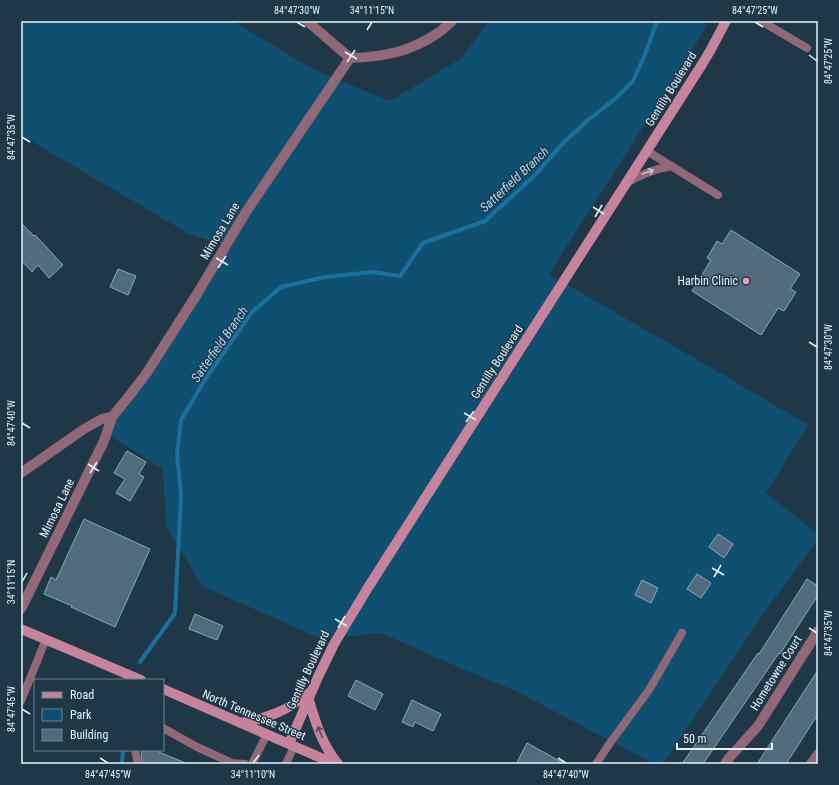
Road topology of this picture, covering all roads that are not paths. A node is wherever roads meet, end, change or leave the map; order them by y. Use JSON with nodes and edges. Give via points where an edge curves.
{"nodes":[{"id":1,"x":306,"y":21,"type":"edge"},
{"id":2,"x":452,"y":21,"type":"edge"},
{"id":3,"x":726,"y":21,"type":"edge"},
{"id":4,"x":761,"y":21,"type":"edge"},
{"id":5,"x":807,"y":48,"type":"dead end"},
{"id":6,"x":350,"y":58,"type":"junction"},
{"id":7,"x":647,"y":151,"type":"junction"},
{"id":8,"x":672,"y":166,"type":"junction"},
{"id":9,"x":626,"y":184,"type":"junction"},
{"id":10,"x":718,"y":195,"type":"dead end"},
{"id":11,"x":112,"y":417,"type":"junction"},
{"id":12,"x":21,"y":474,"type":"edge"},
{"id":13,"x":21,"y":609,"type":"edge"},
{"id":14,"x":21,"y":629,"type":"edge"},
{"id":15,"x":818,"y":631,"type":"edge"},
{"id":16,"x":682,"y":633,"type":"dead end"},
{"id":17,"x":46,"y":640,"type":"junction"},
{"id":18,"x":139,"y":679,"type":"edge"},
{"id":19,"x":25,"y":681,"type":"edge"},
{"id":20,"x":164,"y":689,"type":"edge"},
{"id":21,"x":310,"y":695,"type":"junction"},
{"id":22,"x":21,"y":701,"type":"edge"},
{"id":23,"x":240,"y":723,"type":"junction"},
{"id":24,"x":164,"y":729,"type":"edge"},
{"id":25,"x":267,"y":734,"type":"junction"},
{"id":26,"x":291,"y":745,"type":"junction"},
{"id":27,"x":135,"y":751,"type":"edge"},
{"id":28,"x":818,"y":754,"type":"edge"},
{"id":29,"x":138,"y":764,"type":"edge"},
{"id":30,"x":245,"y":764,"type":"edge"},
{"id":31,"x":252,"y":764,"type":"edge"},
{"id":32,"x":286,"y":764,"type":"edge"},
{"id":33,"x":336,"y":764,"type":"edge"},
{"id":34,"x":596,"y":764,"type":"edge"},
{"id":35,"x":725,"y":764,"type":"edge"},
{"id":36,"x":811,"y":764,"type":"edge"}],
"edges":[{"from":1,"to":6,"type":"street"},
{"from":2,"to":6,"type":"street","via":[[434,36],[394,53]]},
{"from":3,"to":7,"type":"street","name":"Gentilly Boulevard"},
{"from":4,"to":5,"type":"lane"},
{"from":6,"to":11,"type":"street","name":"Mimosa Lane","via":[[246,212],[146,374]]},
{"from":7,"to":8,"type":"lane"},
{"from":7,"to":9,"type":"street","name":"Gentilly Boulevard"},
{"from":9,"to":8,"type":"lane","one_way":true,"via":[[646,173]]},
{"from":8,"to":10,"type":"lane"},
{"from":9,"to":21,"type":"street","name":"Gentilly Boulevard","via":[[353,611]]},
{"from":11,"to":12,"type":"street","via":[[102,419],[84,429]]},
{"from":11,"to":13,"type":"street","name":"Mimosa Lane","via":[[104,441]]},
{"from":14,"to":17,"type":"street"},
{"from":15,"to":35,"type":"street","name":"Hometowne Court","via":[[758,726]]},
{"from":16,"to":34,"type":"lane","via":[[649,690]]},
{"from":17,"to":18,"type":"street"},
{"from":17,"to":19,"type":"lane"},
{"from":19,"to":22,"type":"lane"},
{"from":20,"to":23,"type":"street","name":"North Tennessee Street"},
{"from":21,"to":23,"type":"street","via":[[277,713]]},
{"from":21,"to":26,"type":"street","name":"Gentilly Boulevard"},
{"from":33,"to":21,"type":"street","one_way":true,"via":[[321,735],[312,710]]},
{"from":23,"to":25,"type":"street","name":"North Tennessee Street"},
{"from":24,"to":30,"type":"lane","via":[[232,763]]},
{"from":25,"to":26,"type":"street","name":"North Tennessee Street"},
{"from":25,"to":31,"type":"lane"},
{"from":26,"to":32,"type":"lane"},
{"from":26,"to":33,"type":"street","name":"North Tennessee Street"},
{"from":27,"to":29,"type":"lane"},
{"from":28,"to":36,"type":"street"}]}
